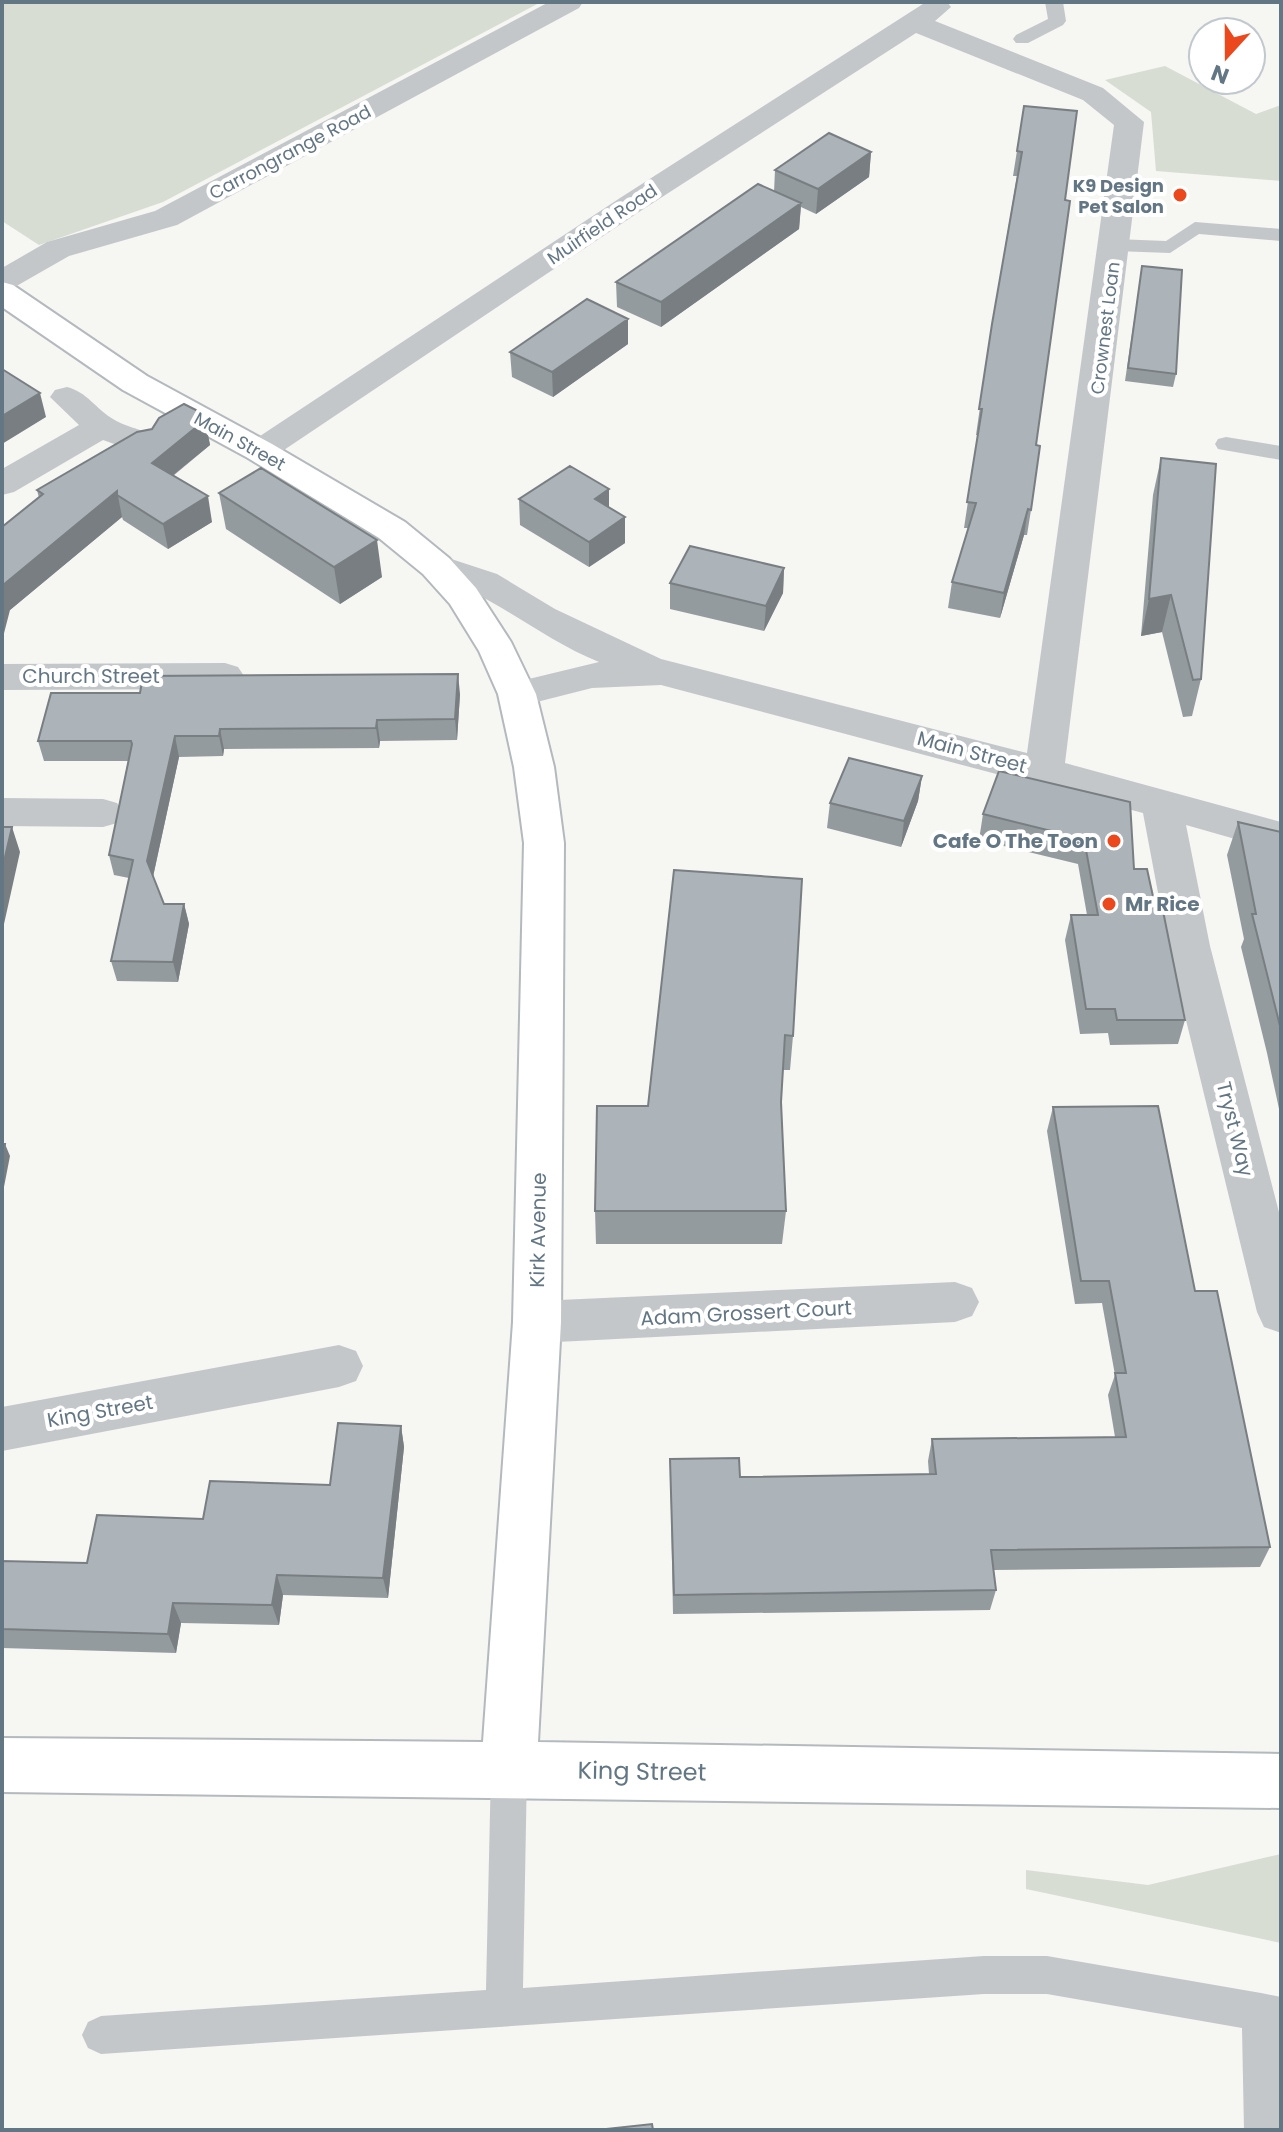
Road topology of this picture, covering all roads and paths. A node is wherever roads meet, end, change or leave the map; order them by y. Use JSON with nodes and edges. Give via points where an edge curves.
{"nodes":[{"id":1,"x":569,"y":2,"type":"edge"},
{"id":2,"x":946,"y":2,"type":"edge"},
{"id":3,"x":1054,"y":2,"type":"edge"},
{"id":4,"x":914,"y":22,"type":"junction"},
{"id":5,"x":1022,"y":39,"type":"dead end"},
{"id":6,"x":1281,"y":235,"type":"edge"},
{"id":7,"x":1115,"y":245,"type":"junction"},
{"id":8,"x":2,"y":281,"type":"edge"},
{"id":9,"x":2,"y":292,"type":"edge"},
{"id":10,"x":67,"y":397,"type":"dead end"},
{"id":11,"x":101,"y":427,"type":"junction"},
{"id":12,"x":1226,"y":444,"type":"dead end"},
{"id":13,"x":145,"y":445,"type":"edge"},
{"id":14,"x":260,"y":451,"type":"junction"},
{"id":15,"x":1281,"y":453,"type":"edge"},
{"id":16,"x":2,"y":484,"type":"edge"},
{"id":17,"x":436,"y":566,"type":"junction"},
{"id":18,"x":661,"y":672,"type":"junction"},
{"id":19,"x":2,"y":677,"type":"edge"},
{"id":20,"x":265,"y":677,"type":"edge"},
{"id":21,"x":517,"y":694,"type":"junction"},
{"id":22,"x":1044,"y":771,"type":"junction"},
{"id":23,"x":1162,"y":806,"type":"junction"},
{"id":24,"x":2,"y":812,"type":"edge"},
{"id":25,"x":103,"y":813,"type":"dead end"},
{"id":26,"x":1281,"y":837,"type":"edge"},
{"id":27,"x":955,"y":1302,"type":"dead end"},
{"id":28,"x":1280,"y":1305,"type":"edge"},
{"id":29,"x":537,"y":1322,"type":"junction"},
{"id":30,"x":339,"y":1366,"type":"dead end"},
{"id":31,"x":2,"y":1429,"type":"edge"},
{"id":32,"x":2,"y":1765,"type":"edge"},
{"id":33,"x":509,"y":1769,"type":"junction"},
{"id":34,"x":1281,"y":1781,"type":"edge"},
{"id":35,"x":504,"y":2009,"type":"junction"},
{"id":36,"x":1271,"y":2014,"type":"edge"},
{"id":37,"x":101,"y":2035,"type":"dead end"},
{"id":38,"x":1263,"y":2130,"type":"edge"}],
"edges":[{"from":1,"to":8,"type":"street","name":"Carrongrange Road","via":[[166,218],[58,249]]},
{"from":2,"to":4,"type":"street","name":"Muirfield Road"},
{"from":3,"to":5,"type":"lane","via":[[1057,21]]},
{"from":4,"to":7,"type":"street","name":"Crownest Loan","via":[[1093,94],[1129,122]]},
{"from":4,"to":14,"type":"street","name":"Muirfield Road"},
{"from":6,"to":7,"type":"lane","via":[[1195,228],[1170,247]]},
{"from":7,"to":22,"type":"street","name":"Crownest Loan"},
{"from":9,"to":14,"type":"street","name":"Main Street","via":[[135,383]]},
{"from":10,"to":11,"type":"street"},
{"from":11,"to":13,"type":"street"},
{"from":11,"to":16,"type":"street"},
{"from":12,"to":15,"type":"lane"},
{"from":14,"to":17,"type":"street","name":"Main Street","via":[[392,530]]},
{"from":17,"to":18,"type":"street","name":"Main Street","via":[[484,582],[577,636]]},
{"from":17,"to":21,"type":"street","name":"Main Street","via":[[463,596],[498,651]]},
{"from":18,"to":21,"type":"street","name":"Main Street","via":[[592,675]]},
{"from":18,"to":22,"type":"street","name":"Main Street"},
{"from":19,"to":20,"type":"street","name":"Church Street"},
{"from":21,"to":29,"type":"street","name":"Kirk Avenue","via":[[544,843]]},
{"from":22,"to":23,"type":"street","name":"Main Street"},
{"from":23,"to":26,"type":"street","name":"Main Street"},
{"from":23,"to":28,"type":"street","name":"Tryst Way","via":[[1189,946]]},
{"from":24,"to":25,"type":"street"},
{"from":27,"to":29,"type":"street","name":"Adam Grossert Court"},
{"from":29,"to":33,"type":"street","name":"Kirk Avenue"},
{"from":30,"to":31,"type":"street","name":"King Street"},
{"from":32,"to":33,"type":"street","name":"King Street"},
{"from":33,"to":34,"type":"street","name":"King Street"},
{"from":33,"to":35,"type":"lane"},
{"from":35,"to":36,"type":"lane","via":[[1047,1975]]},
{"from":35,"to":37,"type":"lane"},
{"from":36,"to":38,"type":"lane"}]}
